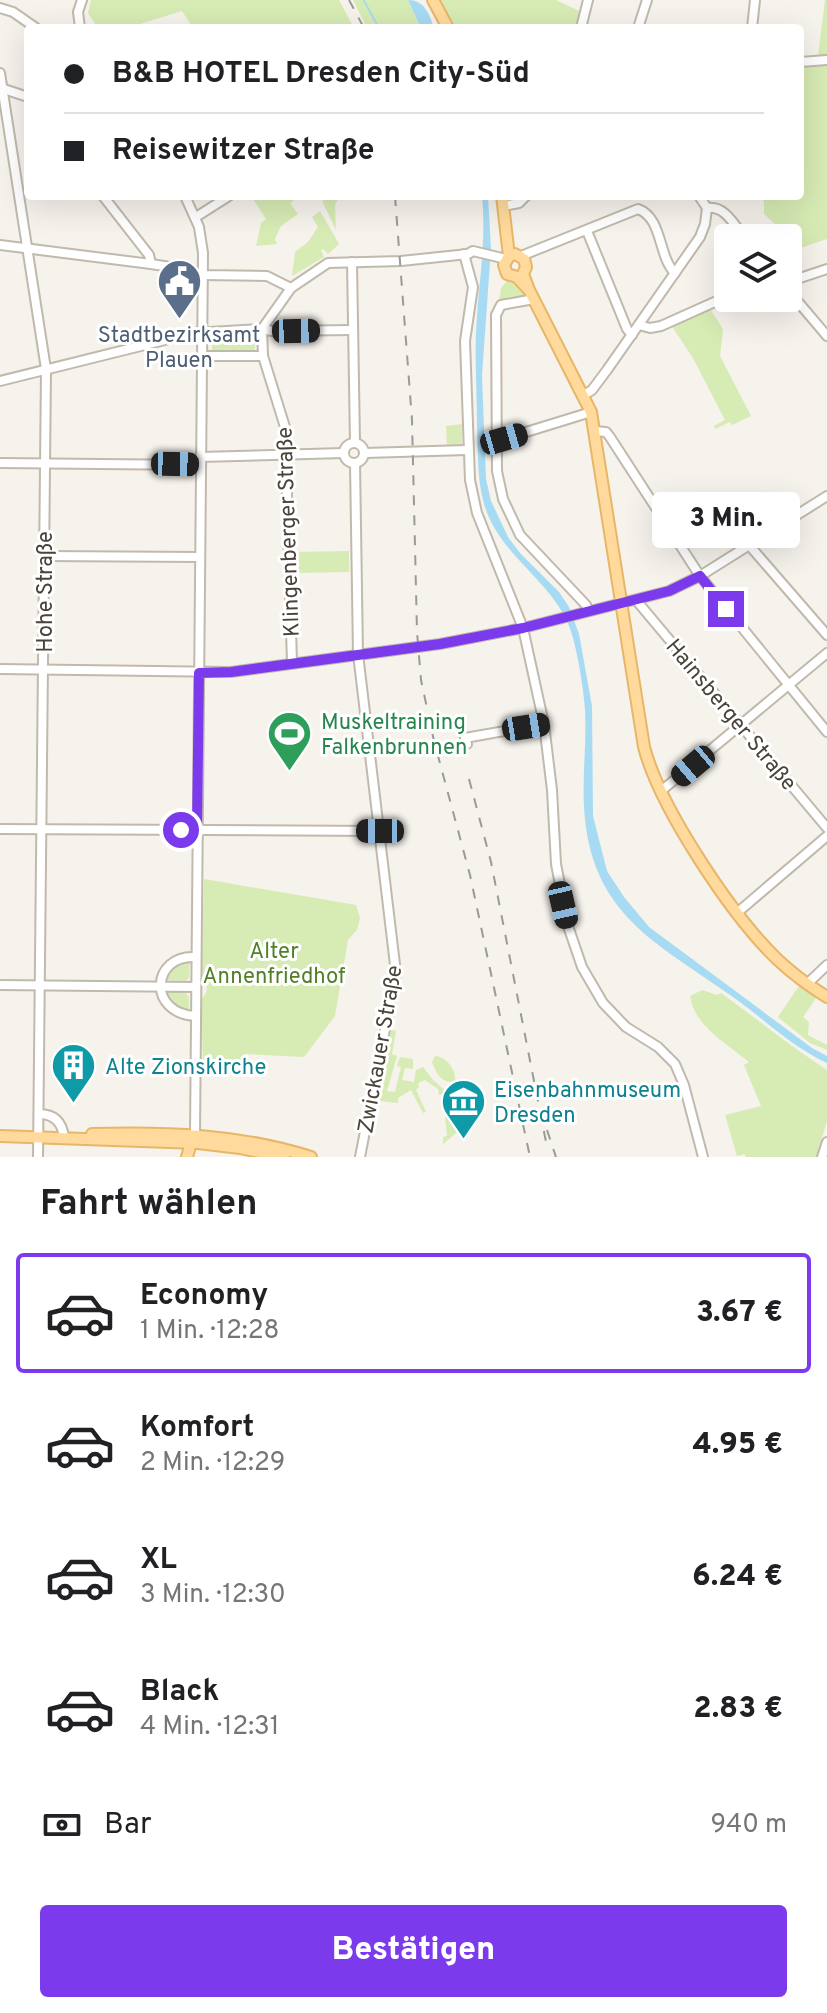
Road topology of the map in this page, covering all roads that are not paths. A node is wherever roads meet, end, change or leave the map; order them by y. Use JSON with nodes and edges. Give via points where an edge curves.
{"nodes":[{"id":1,"x":82,"y":0,"type":"edge"},
{"id":2,"x":433,"y":0,"type":"edge"},
{"id":3,"x":588,"y":0,"type":"edge"},
{"id":4,"x":647,"y":0,"type":"edge"},
{"id":5,"x":755,"y":0,"type":"edge"},
{"id":6,"x":0,"y":8,"type":"edge"},
{"id":7,"x":30,"y":24,"type":"edge"},
{"id":8,"x":80,"y":24,"type":"edge"},
{"id":9,"x":446,"y":24,"type":"edge"},
{"id":10,"x":582,"y":24,"type":"edge"},
{"id":11,"x":639,"y":24,"type":"edge"},
{"id":12,"x":752,"y":24,"type":"edge"},
{"id":13,"x":827,"y":60,"type":"edge"},
{"id":14,"x":804,"y":62,"type":"edge"},
{"id":15,"x":0,"y":73,"type":"edge"},
{"id":16,"x":1,"y":88,"type":"edge"},
{"id":17,"x":24,"y":96,"type":"edge"},
{"id":18,"x":106,"y":200,"type":"edge"},
{"id":19,"x":187,"y":200,"type":"edge"},
{"id":20,"x":223,"y":200,"type":"edge"},
{"id":21,"x":522,"y":200,"type":"edge"},
{"id":22,"x":702,"y":200,"type":"edge"},
{"id":23,"x":502,"y":201,"type":"edge"},
{"id":24,"x":707,"y":208,"type":"junction"},
{"id":25,"x":196,"y":217,"type":"junction"},
{"id":26,"x":734,"y":224,"type":"edge"},
{"id":27,"x":587,"y":231,"type":"junction"},
{"id":28,"x":0,"y":245,"type":"edge"},
{"id":29,"x":26,"y":249,"type":"junction"},
{"id":30,"x":466,"y":254,"type":"junction"},
{"id":31,"x":352,"y":262,"type":"junction"},
{"id":32,"x":512,"y":262,"type":"junction"},
{"id":33,"x":151,"y":264,"type":"junction"},
{"id":34,"x":827,"y":269,"type":"edge"},
{"id":35,"x":675,"y":273,"type":"junction"},
{"id":36,"x":202,"y":275,"type":"junction"},
{"id":37,"x":802,"y":277,"type":"edge"},
{"id":38,"x":291,"y":288,"type":"junction"},
{"id":39,"x":530,"y":296,"type":"junction"},
{"id":40,"x":714,"y":302,"type":"edge"},
{"id":41,"x":802,"y":307,"type":"edge"},
{"id":42,"x":639,"y":325,"type":"junction"},
{"id":43,"x":262,"y":329,"type":"junction"},
{"id":44,"x":353,"y":330,"type":"junction"},
{"id":45,"x":202,"y":332,"type":"junction"},
{"id":46,"x":632,"y":335,"type":"junction"},
{"id":47,"x":827,"y":336,"type":"edge"},
{"id":48,"x":201,"y":356,"type":"junction"},
{"id":49,"x":263,"y":356,"type":"junction"},
{"id":50,"x":46,"y":369,"type":"junction"},
{"id":51,"x":0,"y":381,"type":"edge"},
{"id":52,"x":584,"y":395,"type":"junction"},
{"id":53,"x":591,"y":412,"type":"junction"},
{"id":54,"x":594,"y":431,"type":"junction"},
{"id":55,"x":499,"y":438,"type":"junction"},
{"id":56,"x":355,"y":443,"type":"junction"},
{"id":57,"x":467,"y":450,"type":"junction"},
{"id":58,"x":344,"y":453,"type":"junction"},
{"id":59,"x":365,"y":453,"type":"junction"},
{"id":60,"x":287,"y":455,"type":"junction"},
{"id":61,"x":200,"y":461,"type":"junction"},
{"id":62,"x":0,"y":463,"type":"edge"},
{"id":63,"x":45,"y":463,"type":"junction"},
{"id":64,"x":355,"y":463,"type":"junction"},
{"id":65,"x":827,"y":496,"type":"edge"},
{"id":66,"x":749,"y":545,"type":"junction"},
{"id":67,"x":44,"y":556,"type":"junction"},
{"id":68,"x":199,"y":557,"type":"junction"},
{"id":69,"x":700,"y":576,"type":"junction"},
{"id":70,"x":636,"y":600,"type":"junction"},
{"id":71,"x":622,"y":602,"type":"junction"},
{"id":72,"x":584,"y":612,"type":"junction"},
{"id":73,"x":523,"y":628,"type":"junction"},
{"id":74,"x":827,"y":635,"type":"edge"},
{"id":75,"x":827,"y":653,"type":"edge"},
{"id":76,"x":358,"y":654,"type":"junction"},
{"id":77,"x":292,"y":663,"type":"junction"},
{"id":78,"x":0,"y":669,"type":"edge"},
{"id":79,"x":44,"y":670,"type":"junction"},
{"id":80,"x":199,"y":673,"type":"junction"},
{"id":81,"x":788,"y":686,"type":"junction"},
{"id":82,"x":544,"y":724,"type":"junction"},
{"id":83,"x":742,"y":725,"type":"junction"},
{"id":84,"x":827,"y":732,"type":"edge"},
{"id":85,"x":467,"y":744,"type":"dead end"},
{"id":86,"x":661,"y":791,"type":"junction"},
{"id":87,"x":827,"y":828,"type":"edge"},
{"id":88,"x":0,"y":829,"type":"edge"},
{"id":89,"x":42,"y":829,"type":"junction"},
{"id":90,"x":197,"y":830,"type":"junction"},
{"id":91,"x":380,"y":831,"type":"junction"},
{"id":92,"x":827,"y":836,"type":"edge"},
{"id":93,"x":738,"y":912,"type":"junction"},
{"id":94,"x":196,"y":957,"type":"junction"},
{"id":95,"x":827,"y":965,"type":"edge"},
{"id":96,"x":807,"y":984,"type":"junction"},
{"id":97,"x":0,"y":985,"type":"edge"},
{"id":98,"x":40,"y":985,"type":"junction"},
{"id":99,"x":161,"y":986,"type":"junction"},
{"id":100,"x":196,"y":987,"type":"junction"},
{"id":101,"x":827,"y":997,"type":"edge"},
{"id":102,"x":196,"y":1016,"type":"junction"},
{"id":103,"x":39,"y":1114,"type":"junction"},
{"id":104,"x":0,"y":1136,"type":"edge"},
{"id":105,"x":39,"y":1136,"type":"junction"},
{"id":106,"x":67,"y":1137,"type":"junction"},
{"id":107,"x":194,"y":1140,"type":"junction"},
{"id":108,"x":827,"y":1142,"type":"edge"},
{"id":109,"x":266,"y":1148,"type":"junction"},
{"id":110,"x":38,"y":1157,"type":"edge"},
{"id":111,"x":187,"y":1157,"type":"edge"},
{"id":112,"x":197,"y":1157,"type":"edge"},
{"id":113,"x":284,"y":1157,"type":"edge"},
{"id":114,"x":311,"y":1157,"type":"edge"},
{"id":115,"x":360,"y":1157,"type":"edge"},
{"id":116,"x":703,"y":1157,"type":"edge"},
{"id":117,"x":822,"y":1157,"type":"edge"}],
"edges":[{"from":1,"to":8,"type":"street"},
{"from":2,"to":9,"type":"main road"},
{"from":3,"to":10,"type":"street"},
{"from":4,"to":11,"type":"street"},
{"from":5,"to":12,"type":"street"},
{"from":6,"to":7,"type":"street"},
{"from":13,"to":14,"type":"street"},
{"from":15,"to":16,"type":"street","name":"Hohe Straße"},
{"from":16,"to":17,"type":"street"},
{"from":16,"to":29,"type":"street","name":"Hohe Straße"},
{"from":18,"to":33,"type":"street"},
{"from":19,"to":25,"type":"street"},
{"from":20,"to":25,"type":"street"},
{"from":21,"to":23,"type":"street"},
{"from":22,"to":24,"type":"street"},
{"from":23,"to":32,"type":"main road"},
{"from":24,"to":26,"type":"street","via":[[722,210]]},
{"from":24,"to":35,"type":"street","via":[[703,231]]},
{"from":25,"to":36,"type":"street"},
{"from":27,"to":32,"type":"street"},
{"from":27,"to":35,"type":"street","via":[[642,209]]},
{"from":27,"to":46,"type":"street"},
{"from":28,"to":29,"type":"street"},
{"from":29,"to":33,"type":"street"},
{"from":29,"to":50,"type":"street","name":"Hohe Straße"},
{"from":30,"to":31,"type":"street"},
{"from":30,"to":32,"type":"street"},
{"from":30,"to":57,"type":"street","via":[[473,287],[465,341]]},
{"from":31,"to":38,"type":"street","via":[[325,264]]},
{"from":31,"to":44,"type":"street"},
{"from":32,"to":39,"type":"main road"},
{"from":33,"to":36,"type":"street"},
{"from":34,"to":37,"type":"street"},
{"from":35,"to":42,"type":"street"},
{"from":36,"to":38,"type":"street","via":[[258,276]]},
{"from":36,"to":45,"type":"street"},
{"from":38,"to":43,"type":"street"},
{"from":39,"to":52,"type":"main road"},
{"from":39,"to":55,"type":"street","via":[[501,305],[496,315]]},
{"from":40,"to":42,"type":"street","via":[[655,328]]},
{"from":41,"to":47,"type":"street"},
{"from":42,"to":46,"type":"street"},
{"from":43,"to":44,"type":"street"},
{"from":43,"to":45,"type":"street"},
{"from":43,"to":49,"type":"street","name":"Klingenberger Straße"},
{"from":44,"to":56,"type":"street"},
{"from":45,"to":48,"type":"street"},
{"from":45,"to":50,"type":"street"},
{"from":46,"to":52,"type":"street"},
{"from":48,"to":49,"type":"street"},
{"from":48,"to":61,"type":"street"},
{"from":49,"to":60,"type":"street","name":"Klingenberger Straße","via":[[285,427]]},
{"from":50,"to":51,"type":"street"},
{"from":50,"to":63,"type":"street","name":"Hohe Straße"},
{"from":52,"to":53,"type":"main road"},
{"from":53,"to":54,"type":"main road"},
{"from":53,"to":55,"type":"street"},
{"from":54,"to":69,"type":"street","via":[[610,437]]},
{"from":54,"to":71,"type":"main road"},
{"from":55,"to":72,"type":"street","via":[[497,471],[511,521],[534,553],[586,605]]},
{"from":56,"to":58,"type":"street"},
{"from":56,"to":59,"type":"street"},
{"from":57,"to":59,"type":"street"},
{"from":57,"to":73,"type":"street","via":[[477,513]]},
{"from":58,"to":60,"type":"street"},
{"from":58,"to":64,"type":"street"},
{"from":59,"to":64,"type":"street"},
{"from":60,"to":61,"type":"street"},
{"from":60,"to":77,"type":"street","name":"Klingenberger Straße"},
{"from":61,"to":63,"type":"street"},
{"from":61,"to":68,"type":"street"},
{"from":62,"to":63,"type":"street"},
{"from":63,"to":67,"type":"street","name":"Hohe Straße"},
{"from":64,"to":76,"type":"street","name":"Zwickauer Straße"},
{"from":65,"to":66,"type":"street"},
{"from":66,"to":69,"type":"street"},
{"from":66,"to":74,"type":"street"},
{"from":67,"to":68,"type":"street"},
{"from":67,"to":79,"type":"street","name":"Hohe Straße"},
{"from":68,"to":80,"type":"street"},
{"from":69,"to":70,"type":"street"},
{"from":69,"to":81,"type":"street"},
{"from":70,"to":71,"type":"street"},
{"from":70,"to":83,"type":"street","name":"Hainsberger Straße"},
{"from":71,"to":72,"type":"street"},
{"from":71,"to":86,"type":"main road","via":[[644,747]]},
{"from":72,"to":73,"type":"street"},
{"from":73,"to":76,"type":"street"},
{"from":73,"to":82,"type":"street"},
{"from":75,"to":81,"type":"street"},
{"from":76,"to":77,"type":"street"},
{"from":76,"to":91,"type":"street","name":"Zwickauer Straße"},
{"from":77,"to":80,"type":"street"},
{"from":78,"to":79,"type":"street"},
{"from":79,"to":80,"type":"street"},
{"from":79,"to":89,"type":"street","name":"Hohe Straße"},
{"from":80,"to":90,"type":"street"},
{"from":81,"to":83,"type":"street"},
{"from":81,"to":84,"type":"street"},
{"from":82,"to":85,"type":"street","via":[[465,738]]},
{"from":82,"to":116,"type":"street","via":[[556,864],[568,926],[592,988],[612,1015],[675,1064]]},
{"from":83,"to":86,"type":"street"},
{"from":83,"to":87,"type":"street","name":"Hainsberger Straße"},
{"from":86,"to":93,"type":"main road"},
{"from":88,"to":89,"type":"street"},
{"from":89,"to":90,"type":"street"},
{"from":89,"to":98,"type":"street","name":"Hohe Straße"},
{"from":90,"to":91,"type":"street"},
{"from":90,"to":94,"type":"street"},
{"from":91,"to":115,"type":"street","name":"Zwickauer Straße","via":[[396,973]]},
{"from":92,"to":93,"type":"street"},
{"from":93,"to":96,"type":"main road","via":[[772,954]]},
{"from":94,"to":99,"type":"street","via":[[172,964]]},
{"from":94,"to":100,"type":"street"},
{"from":95,"to":96,"type":"street"},
{"from":96,"to":101,"type":"main road"},
{"from":97,"to":98,"type":"street"},
{"from":98,"to":99,"type":"street"},
{"from":98,"to":103,"type":"street","name":"Hohe Straße"},
{"from":99,"to":100,"type":"street"},
{"from":99,"to":102,"type":"street","via":[[170,1008]]},
{"from":100,"to":102,"type":"street"},
{"from":102,"to":107,"type":"street"},
{"from":103,"to":105,"type":"street","name":"Hohe Straße"},
{"from":103,"to":106,"type":"street","via":[[55,1119]]},
{"from":104,"to":105,"type":"main road"},
{"from":105,"to":106,"type":"main road"},
{"from":105,"to":110,"type":"street","name":"Hohe Straße"},
{"from":106,"to":107,"type":"main road","via":[[123,1133]]},
{"from":107,"to":109,"type":"main road"},
{"from":107,"to":111,"type":"main road"},
{"from":107,"to":112,"type":"main road"},
{"from":108,"to":117,"type":"street"},
{"from":109,"to":113,"type":"main road"},
{"from":109,"to":114,"type":"main road"}]}
